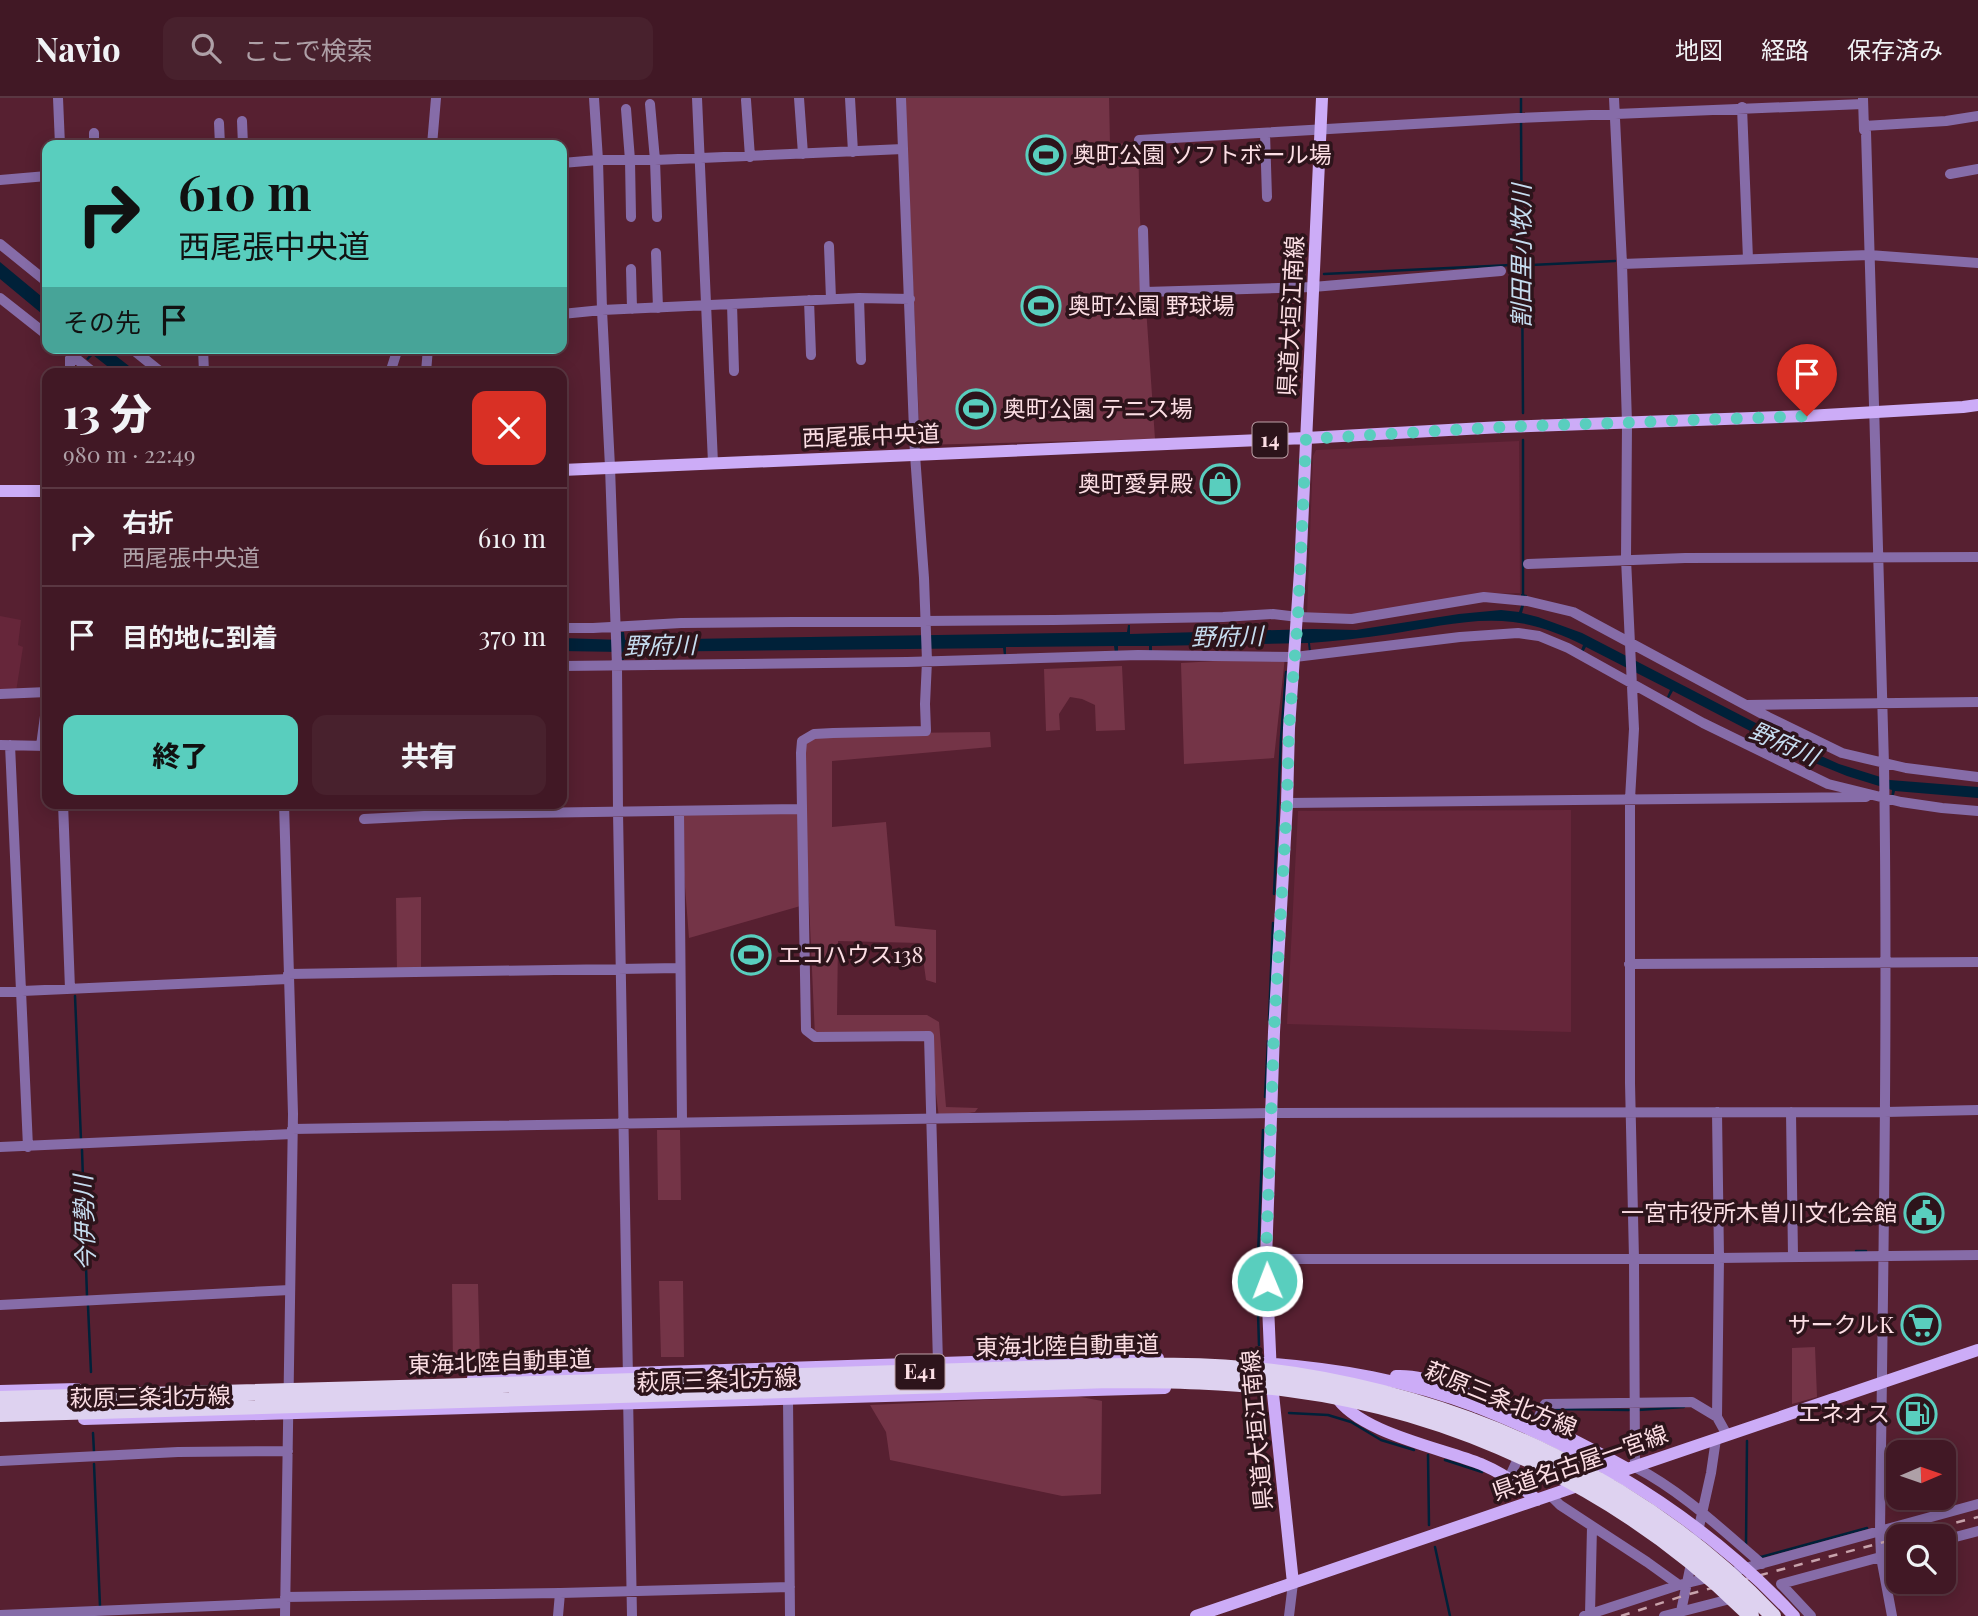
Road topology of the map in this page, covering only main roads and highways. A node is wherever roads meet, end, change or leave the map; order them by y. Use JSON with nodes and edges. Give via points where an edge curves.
{"nodes":[{"id":1,"x":1322,"y":98,"type":"edge"},
{"id":2,"x":1978,"y":405,"type":"edge"},
{"id":3,"x":1306,"y":439,"type":"junction"},
{"id":4,"x":567,"y":470,"type":"edge"},
{"id":5,"x":0,"y":491,"type":"edge"},
{"id":6,"x":42,"y":491,"type":"edge"},
{"id":7,"x":1978,"y":1350,"type":"edge"},
{"id":8,"x":1271,"y":1370,"type":"junction"},
{"id":9,"x":1324,"y":1370,"type":"junction"},
{"id":10,"x":1371,"y":1377,"type":"junction"},
{"id":11,"x":0,"y":1391,"type":"edge"},
{"id":12,"x":0,"y":1399,"type":"edge"},
{"id":13,"x":0,"y":1414,"type":"edge"},
{"id":14,"x":0,"y":1421,"type":"edge"},
{"id":15,"x":1631,"y":1468,"type":"junction"},
{"id":16,"x":1536,"y":1500,"type":"junction"},
{"id":17,"x":1293,"y":1583,"type":"junction"},
{"id":18,"x":1196,"y":1616,"type":"edge"},
{"id":19,"x":1751,"y":1616,"type":"edge"},
{"id":20,"x":1773,"y":1616,"type":"edge"},
{"id":21,"x":1794,"y":1616,"type":"edge"}],
"edges":[{"from":1,"to":3,"type":"main road","name":"県道大垣江南線"},
{"from":2,"to":3,"type":"main road","name":"西尾張中央道","number":"14"},
{"from":3,"to":4,"type":"main road","name":"西尾張中央道","number":"14"},
{"from":3,"to":8,"type":"main road","name":"県道大垣江南線","via":[[1274,1032],[1266,1259]]},
{"from":5,"to":6,"type":"main road"},
{"from":7,"to":15,"type":"main road","name":"県道名古屋一宮線"},
{"from":8,"to":9,"type":"main road","name":"萩原三条北方線"},
{"from":8,"to":11,"type":"main road","name":"萩原三条北方線","via":[[1178,1358],[1126,1358]]},
{"from":8,"to":14,"type":"main road","name":"萩原三条北方線","via":[[1240,1385],[1220,1387]]},
{"from":8,"to":17,"type":"main road","name":"県道大垣江南線"},
{"from":9,"to":10,"type":"main road","name":"萩原三条北方線"},
{"from":9,"to":16,"type":"main road","via":[[1339,1402],[1374,1426],[1484,1465]]},
{"from":10,"to":15,"type":"main road","via":[[1422,1378],[1489,1401]]},
{"from":10,"to":21,"type":"main road","name":"萩原三条北方線","bridge":true,"via":[[1413,1385],[1478,1407],[1577,1452],[1677,1514]]},
{"from":12,"to":20,"type":"highway","name":"東海北陸自動車道","number":"E41","bridge":true,"via":[[1109,1366],[1292,1374],[1416,1401],[1510,1435],[1573,1465],[1682,1535]]},
{"from":13,"to":19,"type":"highway","name":"東海北陸自動車道","number":"E41","bridge":true,"via":[[1110,1380],[1280,1388],[1412,1416],[1530,1460],[1639,1524],[1704,1572]]},
{"from":15,"to":16,"type":"main road","name":"県道名古屋一宮線"},
{"from":16,"to":17,"type":"main road","name":"県道名古屋一宮線"},
{"from":17,"to":18,"type":"main road","name":"県道名古屋一宮線"}]}
